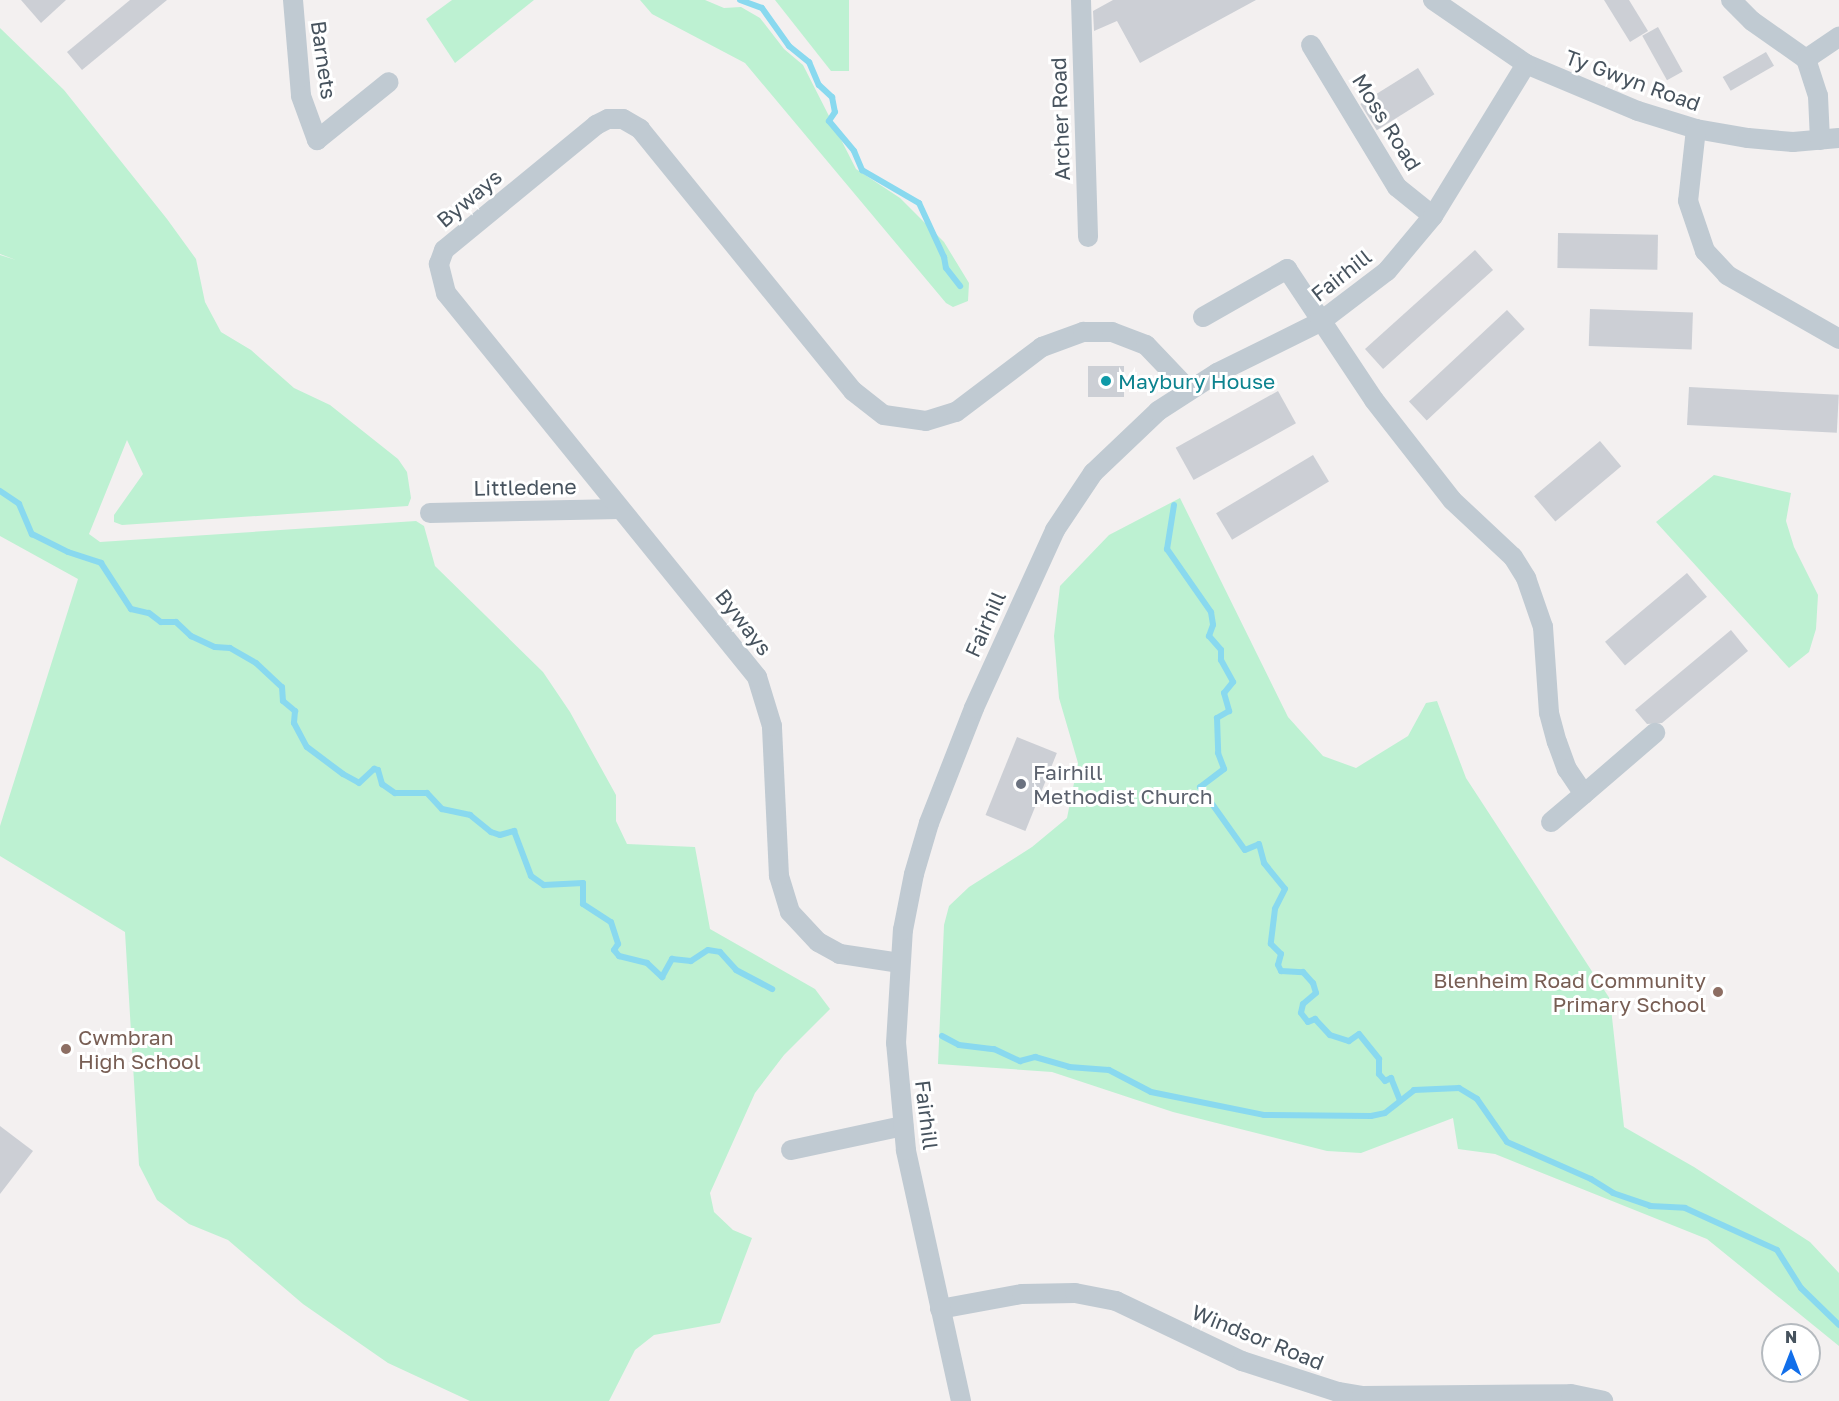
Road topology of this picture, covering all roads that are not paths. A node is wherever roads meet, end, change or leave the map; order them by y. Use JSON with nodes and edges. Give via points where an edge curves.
{"nodes":[{"id":1,"x":293,"y":0,"type":"edge"},
{"id":2,"x":1081,"y":0,"type":"edge"},
{"id":3,"x":1434,"y":0,"type":"edge"},
{"id":4,"x":1731,"y":0,"type":"edge"},
{"id":5,"x":1839,"y":37,"type":"edge"},
{"id":6,"x":1311,"y":45,"type":"dead end"},
{"id":7,"x":1806,"y":58,"type":"junction"},
{"id":8,"x":1526,"y":64,"type":"junction"},
{"id":9,"x":389,"y":82,"type":"dead end"},
{"id":10,"x":1696,"y":129,"type":"junction"},
{"id":11,"x":1829,"y":139,"type":"edge"},
{"id":12,"x":1433,"y":216,"type":"junction"},
{"id":13,"x":1088,"y":237,"type":"dead end"},
{"id":14,"x":1203,"y":317,"type":"dead end"},
{"id":15,"x":1320,"y":322,"type":"junction"},
{"id":16,"x":1839,"y":339,"type":"edge"},
{"id":17,"x":1189,"y":390,"type":"junction"},
{"id":18,"x":620,"y":509,"type":"junction"},
{"id":19,"x":430,"y":513,"type":"dead end"},
{"id":20,"x":1655,"y":733,"type":"dead end"},
{"id":21,"x":1584,"y":794,"type":"junction"},
{"id":22,"x":1551,"y":822,"type":"dead end"},
{"id":23,"x":900,"y":963,"type":"junction"},
{"id":24,"x":903,"y":1126,"type":"junction"},
{"id":25,"x":791,"y":1150,"type":"dead end"},
{"id":26,"x":940,"y":1309,"type":"junction"},
{"id":27,"x":961,"y":1401,"type":"edge"},
{"id":28,"x":1603,"y":1401,"type":"edge"}],
"edges":[{"from":1,"to":9,"type":"street","name":"Barnets","via":[[301,96],[317,140]]},
{"from":2,"to":13,"type":"street","name":"Archer Road"},
{"from":3,"to":8,"type":"street","name":"Ty Gwyn Road"},
{"from":4,"to":7,"type":"street","via":[[1752,21]]},
{"from":5,"to":7,"type":"street"},
{"from":6,"to":12,"type":"street","name":"Moss Road","via":[[1397,187]]},
{"from":7,"to":11,"type":"street"},
{"from":8,"to":10,"type":"street","name":"Ty Gwyn Road","via":[[1618,103]]},
{"from":8,"to":12,"type":"street","name":"Fairhill"},
{"from":10,"to":11,"type":"street","name":"Ty Gwyn Road","via":[[1748,138]]},
{"from":10,"to":16,"type":"street","via":[[1688,201],[1706,250],[1727,274]]},
{"from":12,"to":15,"type":"street","name":"Fairhill","via":[[1387,271]]},
{"from":14,"to":15,"type":"street","via":[[1287,269]]},
{"from":15,"to":17,"type":"street","name":"Fairhill"},
{"from":15,"to":21,"type":"street","via":[[1374,400],[1452,500],[1513,557],[1526,578],[1543,627],[1550,713],[1557,742],[1567,769]]},
{"from":17,"to":18,"type":"street","name":"Byways","via":[[1146,345],[1112,332],[1083,332],[1042,347],[956,412],[926,421],[884,415],[853,391],[640,129],[623,119],[608,118],[470,227],[444,250],[440,264],[446,293]]},
{"from":17,"to":23,"type":"street","name":"Fairhill","via":[[1158,411],[1112,453],[1055,530],[974,708],[928,823],[914,874]]},
{"from":18,"to":19,"type":"street","name":"Littledene"},
{"from":18,"to":23,"type":"street","name":"Byways","via":[[757,677],[767,700],[772,729],[779,876],[790,912],[818,942],[840,954]]},
{"from":20,"to":21,"type":"street"},
{"from":21,"to":22,"type":"street"},
{"from":23,"to":24,"type":"street","name":"Fairhill","via":[[897,1053]]},
{"from":24,"to":25,"type":"street"},
{"from":24,"to":26,"type":"street","name":"Fairhill"},
{"from":26,"to":27,"type":"street","name":"Fairhill"},
{"from":26,"to":28,"type":"street","name":"Windsor Road","via":[[1022,1294],[1074,1293],[1116,1301],[1242,1361],[1326,1389],[1362,1396],[1571,1394]]}]}
